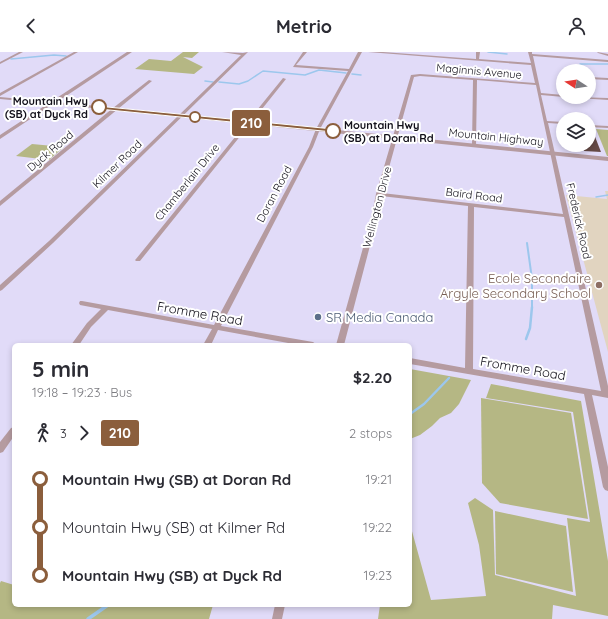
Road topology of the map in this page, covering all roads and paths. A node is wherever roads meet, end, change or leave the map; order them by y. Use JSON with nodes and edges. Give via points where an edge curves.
{"nodes":[{"id":1,"x":21,"y":52,"type":"edge"},
{"id":2,"x":76,"y":52,"type":"edge"},
{"id":3,"x":130,"y":52,"type":"edge"},
{"id":4,"x":224,"y":52,"type":"edge"},
{"id":5,"x":305,"y":52,"type":"edge"},
{"id":6,"x":360,"y":52,"type":"edge"},
{"id":7,"x":370,"y":52,"type":"edge"},
{"id":8,"x":478,"y":52,"type":"edge"},
{"id":9,"x":599,"y":52,"type":"edge"},
{"id":10,"x":245,"y":53,"type":"edge"},
{"id":11,"x":530,"y":54,"type":"edge"},
{"id":12,"x":608,"y":55,"type":"edge"},
{"id":13,"x":477,"y":60,"type":"junction"},
{"id":14,"x":608,"y":61,"type":"edge"},
{"id":15,"x":0,"y":63,"type":"edge"},
{"id":16,"x":532,"y":64,"type":"junction"},
{"id":17,"x":350,"y":70,"type":"junction"},
{"id":18,"x":420,"y":75,"type":"joint"},
{"id":19,"x":596,"y":78,"type":"edge"},
{"id":20,"x":284,"y":79,"type":"dead end"},
{"id":21,"x":475,"y":79,"type":"junction"},
{"id":22,"x":608,"y":79,"type":"edge"},
{"id":23,"x":150,"y":81,"type":"dead end"},
{"id":24,"x":537,"y":84,"type":"junction"},
{"id":25,"x":539,"y":94,"type":"junction"},
{"id":26,"x":556,"y":95,"type":"edge"},
{"id":27,"x":0,"y":96,"type":"edge"},
{"id":28,"x":596,"y":99,"type":"edge"},
{"id":29,"x":608,"y":100,"type":"edge"},
{"id":30,"x":54,"y":103,"type":"junction"},
{"id":31,"x":114,"y":109,"type":"junction"},
{"id":32,"x":182,"y":116,"type":"junction"},
{"id":33,"x":249,"y":122,"type":"junction"},
{"id":34,"x":545,"y":122,"type":"junction"},
{"id":35,"x":556,"y":123,"type":"edge"},
{"id":36,"x":596,"y":127,"type":"edge"},
{"id":37,"x":608,"y":128,"type":"edge"},
{"id":38,"x":318,"y":129,"type":"junction"},
{"id":39,"x":0,"y":137,"type":"edge"},
{"id":40,"x":395,"y":137,"type":"junction"},
{"id":41,"x":474,"y":145,"type":"junction"},
{"id":42,"x":552,"y":153,"type":"junction"},
{"id":43,"x":608,"y":159,"type":"edge"},
{"id":44,"x":379,"y":194,"type":"junction"},
{"id":45,"x":0,"y":204,"type":"edge"},
{"id":46,"x":471,"y":205,"type":"junction"},
{"id":47,"x":567,"y":216,"type":"junction"},
{"id":48,"x":138,"y":260,"type":"dead end"},
{"id":49,"x":0,"y":288,"type":"edge"},
{"id":50,"x":82,"y":303,"type":"dead end"},
{"id":51,"x":106,"y":308,"type":"junction"},
{"id":52,"x":216,"y":329,"type":"junction"},
{"id":53,"x":76,"y":343,"type":"edge"},
{"id":54,"x":208,"y":343,"type":"edge"},
{"id":55,"x":301,"y":343,"type":"edge"},
{"id":56,"x":341,"y":343,"type":"edge"},
{"id":57,"x":412,"y":361,"type":"edge"},
{"id":58,"x":469,"y":371,"type":"junction"},
{"id":59,"x":587,"y":391,"type":"junction"},
{"id":60,"x":607,"y":395,"type":"edge"},
{"id":61,"x":12,"y":433,"type":"edge"},
{"id":62,"x":0,"y":450,"type":"edge"},
{"id":63,"x":608,"y":487,"type":"edge"},
{"id":64,"x":280,"y":607,"type":"edge"},
{"id":65,"x":277,"y":619,"type":"edge"}],
"edges":[{"from":1,"to":15,"type":"street"},
{"from":2,"to":27,"type":"street"},
{"from":3,"to":30,"type":"street"},
{"from":4,"to":10,"type":"street"},
{"from":5,"to":17,"type":"street","via":[[294,66]]},
{"from":6,"to":17,"type":"street","name":"Doran Road"},
{"from":7,"to":13,"type":"street"},
{"from":8,"to":13,"type":"street"},
{"from":9,"to":12,"type":"street"},
{"from":10,"to":32,"type":"street","name":"Kilmer Road"},
{"from":11,"to":14,"type":"street"},
{"from":11,"to":16,"type":"street","name":"Frederick Road"},
{"from":13,"to":16,"type":"street"},
{"from":16,"to":24,"type":"street","name":"Frederick Road"},
{"from":17,"to":38,"type":"street","name":"Doran Road"},
{"from":18,"to":21,"type":"street","name":"Maginnis Avenue"},
{"from":18,"to":40,"type":"street","name":"Wellington Drive","via":[[412,77]]},
{"from":19,"to":22,"type":"street"},
{"from":20,"to":33,"type":"street","name":"Chamberlain Drive"},
{"from":21,"to":24,"type":"street","name":"Maginnis Avenue"},
{"from":21,"to":41,"type":"street"},
{"from":23,"to":31,"type":"street","name":"Dyck Road"},
{"from":24,"to":25,"type":"street","name":"Frederick Road"},
{"from":25,"to":26,"type":"street"},
{"from":25,"to":34,"type":"street","name":"Frederick Road"},
{"from":27,"to":30,"type":"street","name":"Mountain Highway"},
{"from":28,"to":29,"type":"street"},
{"from":30,"to":31,"type":"street","name":"Mountain Highway"},
{"from":30,"to":39,"type":"street"},
{"from":31,"to":32,"type":"street","name":"Mountain Highway"},
{"from":31,"to":45,"type":"street","name":"Dyck Road"},
{"from":32,"to":33,"type":"street","name":"Mountain Highway"},
{"from":32,"to":49,"type":"street","name":"Kilmer Road"},
{"from":33,"to":38,"type":"street","name":"Mountain Highway"},
{"from":33,"to":48,"type":"street","name":"Chamberlain Drive"},
{"from":34,"to":35,"type":"street"},
{"from":34,"to":42,"type":"street","name":"Frederick Road"},
{"from":36,"to":37,"type":"street"},
{"from":38,"to":40,"type":"street","name":"Mountain Highway"},
{"from":38,"to":52,"type":"street","name":"Doran Road"},
{"from":40,"to":41,"type":"street","name":"Mountain Highway"},
{"from":40,"to":44,"type":"street","name":"Wellington Drive"},
{"from":41,"to":42,"type":"street","name":"Mountain Highway"},
{"from":42,"to":43,"type":"street","name":"Mountain Highway"},
{"from":42,"to":47,"type":"street","name":"Frederick Road"},
{"from":44,"to":46,"type":"street","name":"Baird Road"},
{"from":44,"to":56,"type":"street","name":"Wellington Drive"},
{"from":46,"to":47,"type":"street","name":"Baird Road"},
{"from":46,"to":58,"type":"street"},
{"from":47,"to":60,"type":"street","name":"Frederick Road"},
{"from":50,"to":51,"type":"street","name":"Fromme Road"},
{"from":51,"to":52,"type":"street","name":"Fromme Road"},
{"from":51,"to":53,"type":"street","via":[[89,325]]},
{"from":52,"to":54,"type":"street","name":"Doran Road"},
{"from":52,"to":55,"type":"street","name":"Fromme Road"},
{"from":57,"to":58,"type":"street","name":"Fromme Road"},
{"from":58,"to":59,"type":"street","name":"Fromme Road"},
{"from":59,"to":60,"type":"street","name":"Fromme Road"},
{"from":59,"to":63,"type":"street"},
{"from":61,"to":62,"type":"street"},
{"from":64,"to":65,"type":"street"}]}
